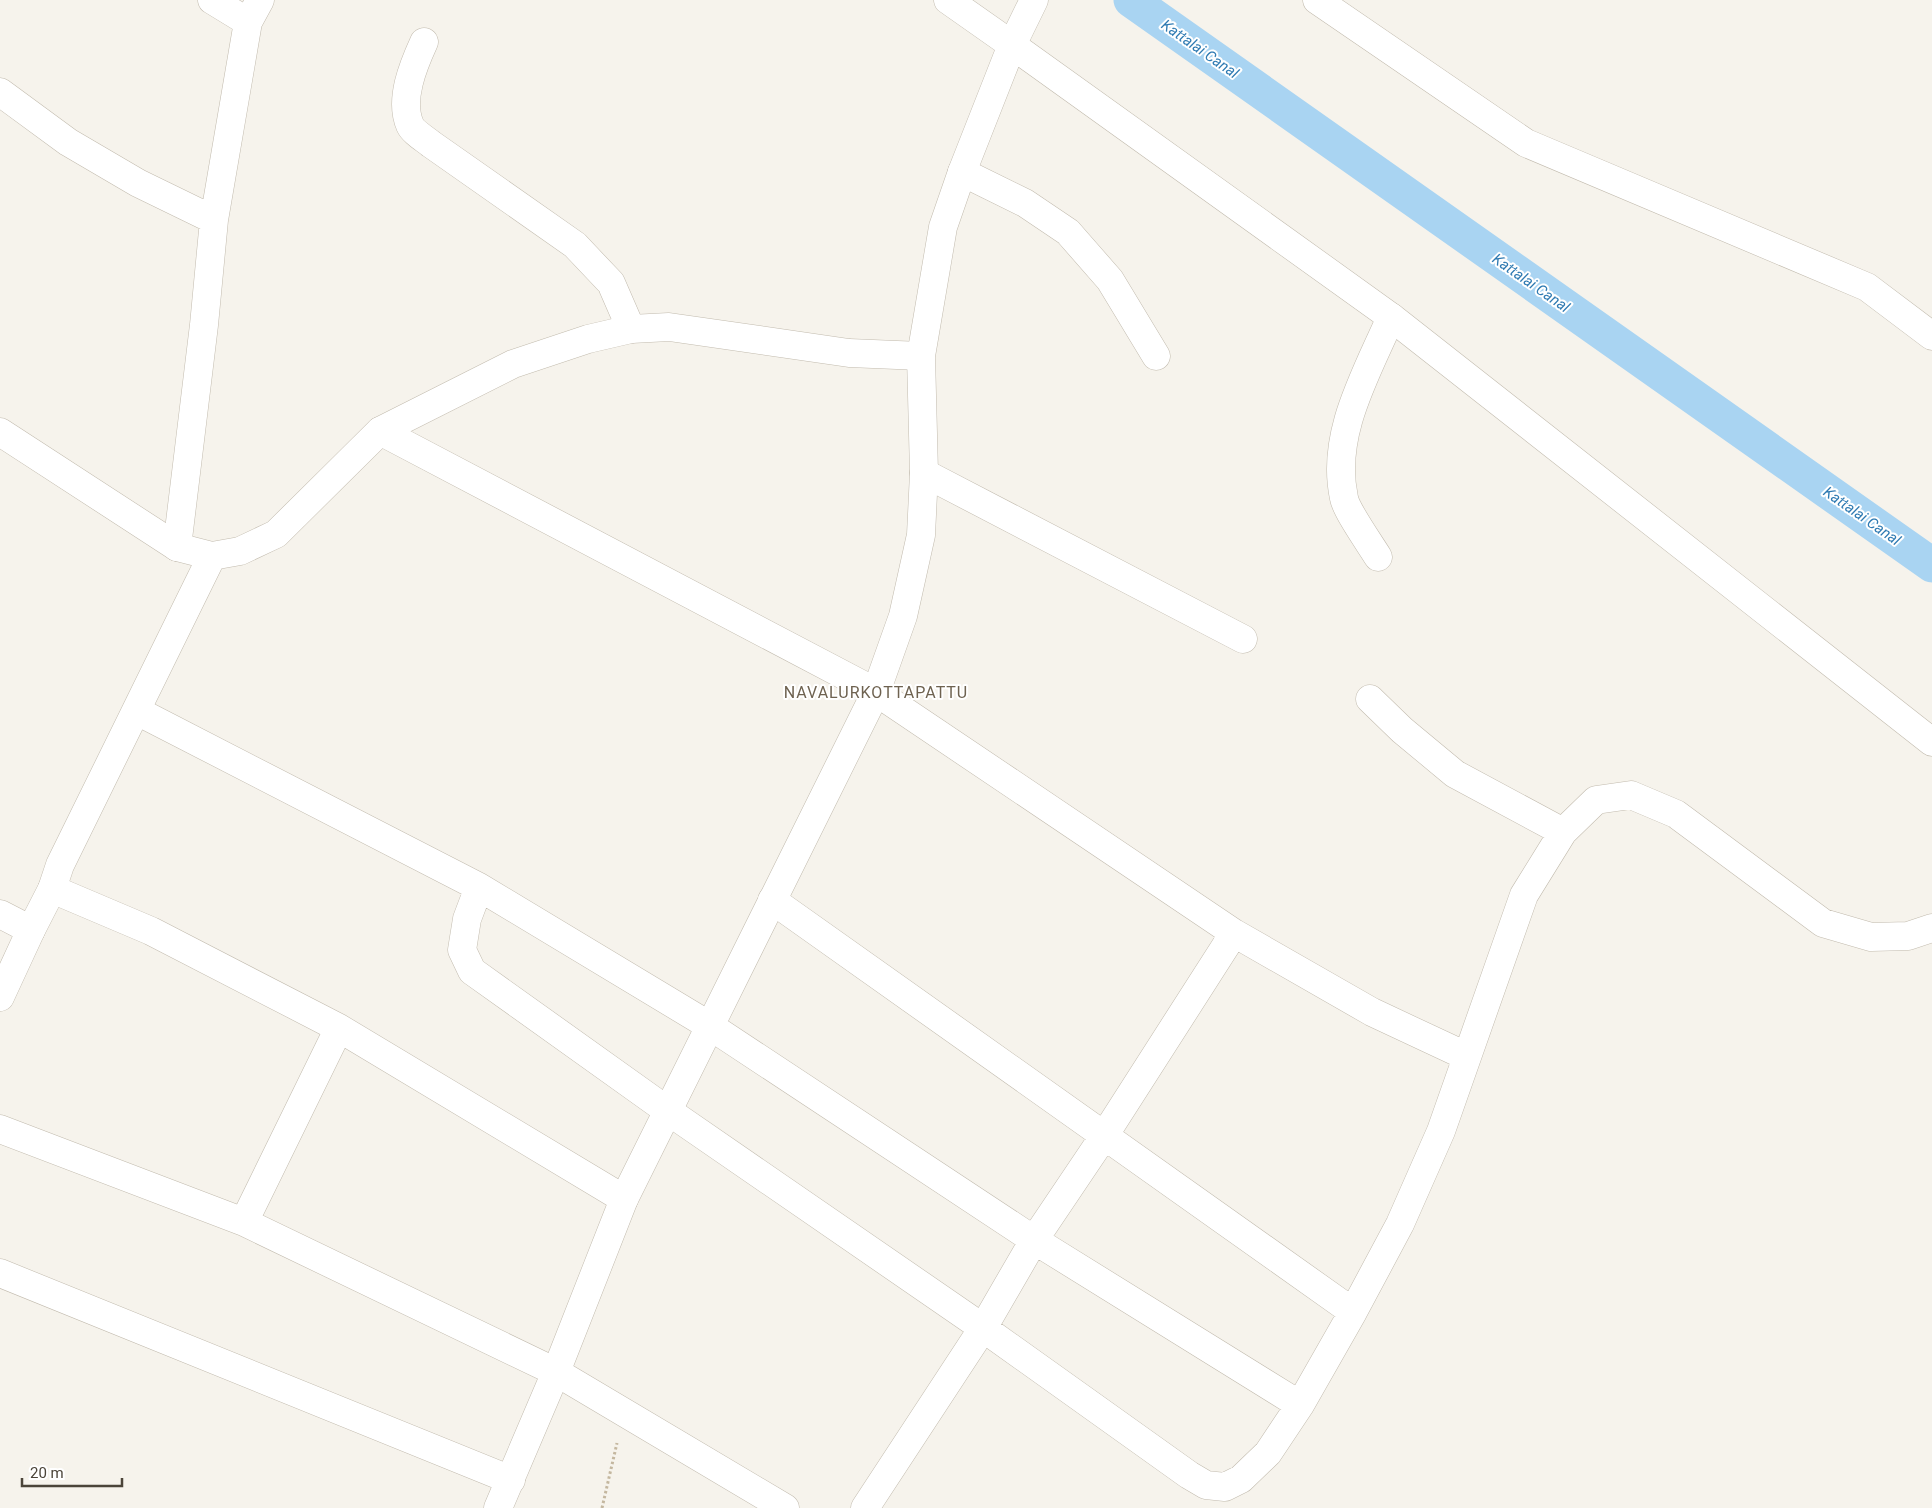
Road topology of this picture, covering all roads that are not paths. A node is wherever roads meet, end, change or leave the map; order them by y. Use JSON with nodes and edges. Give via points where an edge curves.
{"nodes":[{"id":1,"x":212,"y":0,"type":"edge"},
{"id":2,"x":948,"y":0,"type":"edge"},
{"id":3,"x":1317,"y":0,"type":"edge"},
{"id":4,"x":1031,"y":5,"type":"edge"},
{"id":5,"x":254,"y":11,"type":"edge"},
{"id":6,"x":424,"y":42,"type":"dead end"},
{"id":7,"x":1012,"y":45,"type":"junction"},
{"id":8,"x":0,"y":92,"type":"edge"},
{"id":9,"x":962,"y":172,"type":"junction"},
{"id":10,"x":214,"y":220,"type":"junction"},
{"id":11,"x":1391,"y":317,"type":"junction"},
{"id":12,"x":631,"y":329,"type":"junction"},
{"id":13,"x":1932,"y":336,"type":"edge"},
{"id":14,"x":921,"y":356,"type":"junction"},
{"id":15,"x":1156,"y":356,"type":"dead end"},
{"id":16,"x":380,"y":431,"type":"junction"},
{"id":17,"x":0,"y":432,"type":"edge"},
{"id":18,"x":924,"y":473,"type":"junction"},
{"id":19,"x":177,"y":547,"type":"junction"},
{"id":20,"x":212,"y":556,"type":"junction"},
{"id":21,"x":1378,"y":557,"type":"dead end"},
{"id":22,"x":1243,"y":639,"type":"dead end"},
{"id":23,"x":876,"y":692,"type":"junction"},
{"id":24,"x":1370,"y":698,"type":"dead end"},
{"id":25,"x":137,"y":711,"type":"junction"},
{"id":26,"x":1932,"y":742,"type":"edge"},
{"id":27,"x":1563,"y":832,"type":"junction"},
{"id":28,"x":479,"y":887,"type":"junction"},
{"id":29,"x":52,"y":889,"type":"junction"},
{"id":30,"x":772,"y":900,"type":"junction"},
{"id":31,"x":0,"y":914,"type":"edge"},
{"id":32,"x":1932,"y":928,"type":"edge"},
{"id":33,"x":31,"y":930,"type":"junction"},
{"id":34,"x":1234,"y":933,"type":"junction"},
{"id":35,"x":0,"y":997,"type":"edge"},
{"id":36,"x":710,"y":1026,"type":"junction"},
{"id":37,"x":339,"y":1028,"type":"junction"},
{"id":38,"x":1466,"y":1056,"type":"junction"},
{"id":39,"x":668,"y":1111,"type":"junction"},
{"id":40,"x":0,"y":1129,"type":"edge"},
{"id":41,"x":1104,"y":1136,"type":"junction"},
{"id":42,"x":624,"y":1200,"type":"junction"},
{"id":43,"x":244,"y":1222,"type":"junction"},
{"id":44,"x":1034,"y":1240,"type":"junction"},
{"id":45,"x":0,"y":1272,"type":"edge"},
{"id":46,"x":1353,"y":1312,"type":"junction"},
{"id":47,"x":983,"y":1328,"type":"junction"},
{"id":48,"x":556,"y":1372,"type":"junction"},
{"id":49,"x":1300,"y":1405,"type":"junction"},
{"id":50,"x":511,"y":1480,"type":"junction"},
{"id":51,"x":498,"y":1508,"type":"edge"},
{"id":52,"x":785,"y":1508,"type":"edge"},
{"id":53,"x":865,"y":1508,"type":"edge"}],
"edges":[{"from":1,"to":5,"type":"street"},
{"from":2,"to":7,"type":"street"},
{"from":3,"to":13,"type":"street","via":[[1526,143],[1867,286]]},
{"from":4,"to":7,"type":"street"},
{"from":5,"to":10,"type":"street"},
{"from":6,"to":12,"type":"street","via":[[416,59],[405,103],[411,127],[575,245],[611,283]]},
{"from":7,"to":9,"type":"street"},
{"from":7,"to":11,"type":"street"},
{"from":8,"to":10,"type":"street","via":[[68,142],[138,183]]},
{"from":9,"to":14,"type":"street","via":[[943,227]]},
{"from":9,"to":15,"type":"street","via":[[1025,203],[1068,232],[1110,280]]},
{"from":10,"to":19,"type":"street"},
{"from":11,"to":21,"type":"street","via":[[1348,418],[1340,463],[1344,500]]},
{"from":11,"to":26,"type":"street"},
{"from":12,"to":14,"type":"street","via":[[669,327],[848,353]]},
{"from":12,"to":16,"type":"street","via":[[588,339],[512,364]]},
{"from":14,"to":18,"type":"street"},
{"from":16,"to":20,"type":"street","via":[[276,534],[240,552]]},
{"from":16,"to":23,"type":"street"},
{"from":17,"to":19,"type":"street"},
{"from":18,"to":22,"type":"street"},
{"from":18,"to":23,"type":"street","via":[[921,535],[903,616]]},
{"from":19,"to":20,"type":"street"},
{"from":20,"to":25,"type":"street"},
{"from":23,"to":30,"type":"street"},
{"from":23,"to":34,"type":"street"},
{"from":24,"to":27,"type":"street","via":[[1402,730],[1455,774]]},
{"from":25,"to":28,"type":"street"},
{"from":25,"to":29,"type":"street","via":[[60,865]]},
{"from":27,"to":32,"type":"street","via":[[1596,800],[1631,795],[1676,814],[1823,923],[1871,937],[1908,936]]},
{"from":27,"to":38,"type":"street","via":[[1524,895]]},
{"from":28,"to":36,"type":"street"},
{"from":28,"to":39,"type":"street","via":[[467,919],[462,950],[472,971]]},
{"from":29,"to":33,"type":"street"},
{"from":29,"to":37,"type":"street","via":[[151,931]]},
{"from":30,"to":36,"type":"street"},
{"from":30,"to":41,"type":"street"},
{"from":31,"to":33,"type":"street"},
{"from":33,"to":35,"type":"street"},
{"from":34,"to":38,"type":"street","via":[[1372,1012]]},
{"from":34,"to":41,"type":"street"},
{"from":36,"to":39,"type":"street"},
{"from":36,"to":44,"type":"street"},
{"from":37,"to":42,"type":"street"},
{"from":37,"to":43,"type":"street"},
{"from":38,"to":46,"type":"street","via":[[1442,1131],[1400,1224]]},
{"from":39,"to":42,"type":"street"},
{"from":39,"to":47,"type":"street"},
{"from":40,"to":43,"type":"street"},
{"from":41,"to":44,"type":"street"},
{"from":41,"to":46,"type":"street"},
{"from":42,"to":48,"type":"street"},
{"from":43,"to":48,"type":"street"},
{"from":44,"to":47,"type":"street"},
{"from":44,"to":49,"type":"street"},
{"from":45,"to":50,"type":"street"},
{"from":46,"to":49,"type":"street"},
{"from":47,"to":49,"type":"street","via":[[1206,1485],[1225,1487],[1241,1479],[1268,1453]]},
{"from":47,"to":53,"type":"street"},
{"from":48,"to":50,"type":"street"},
{"from":48,"to":52,"type":"street"},
{"from":50,"to":51,"type":"street"}]}
